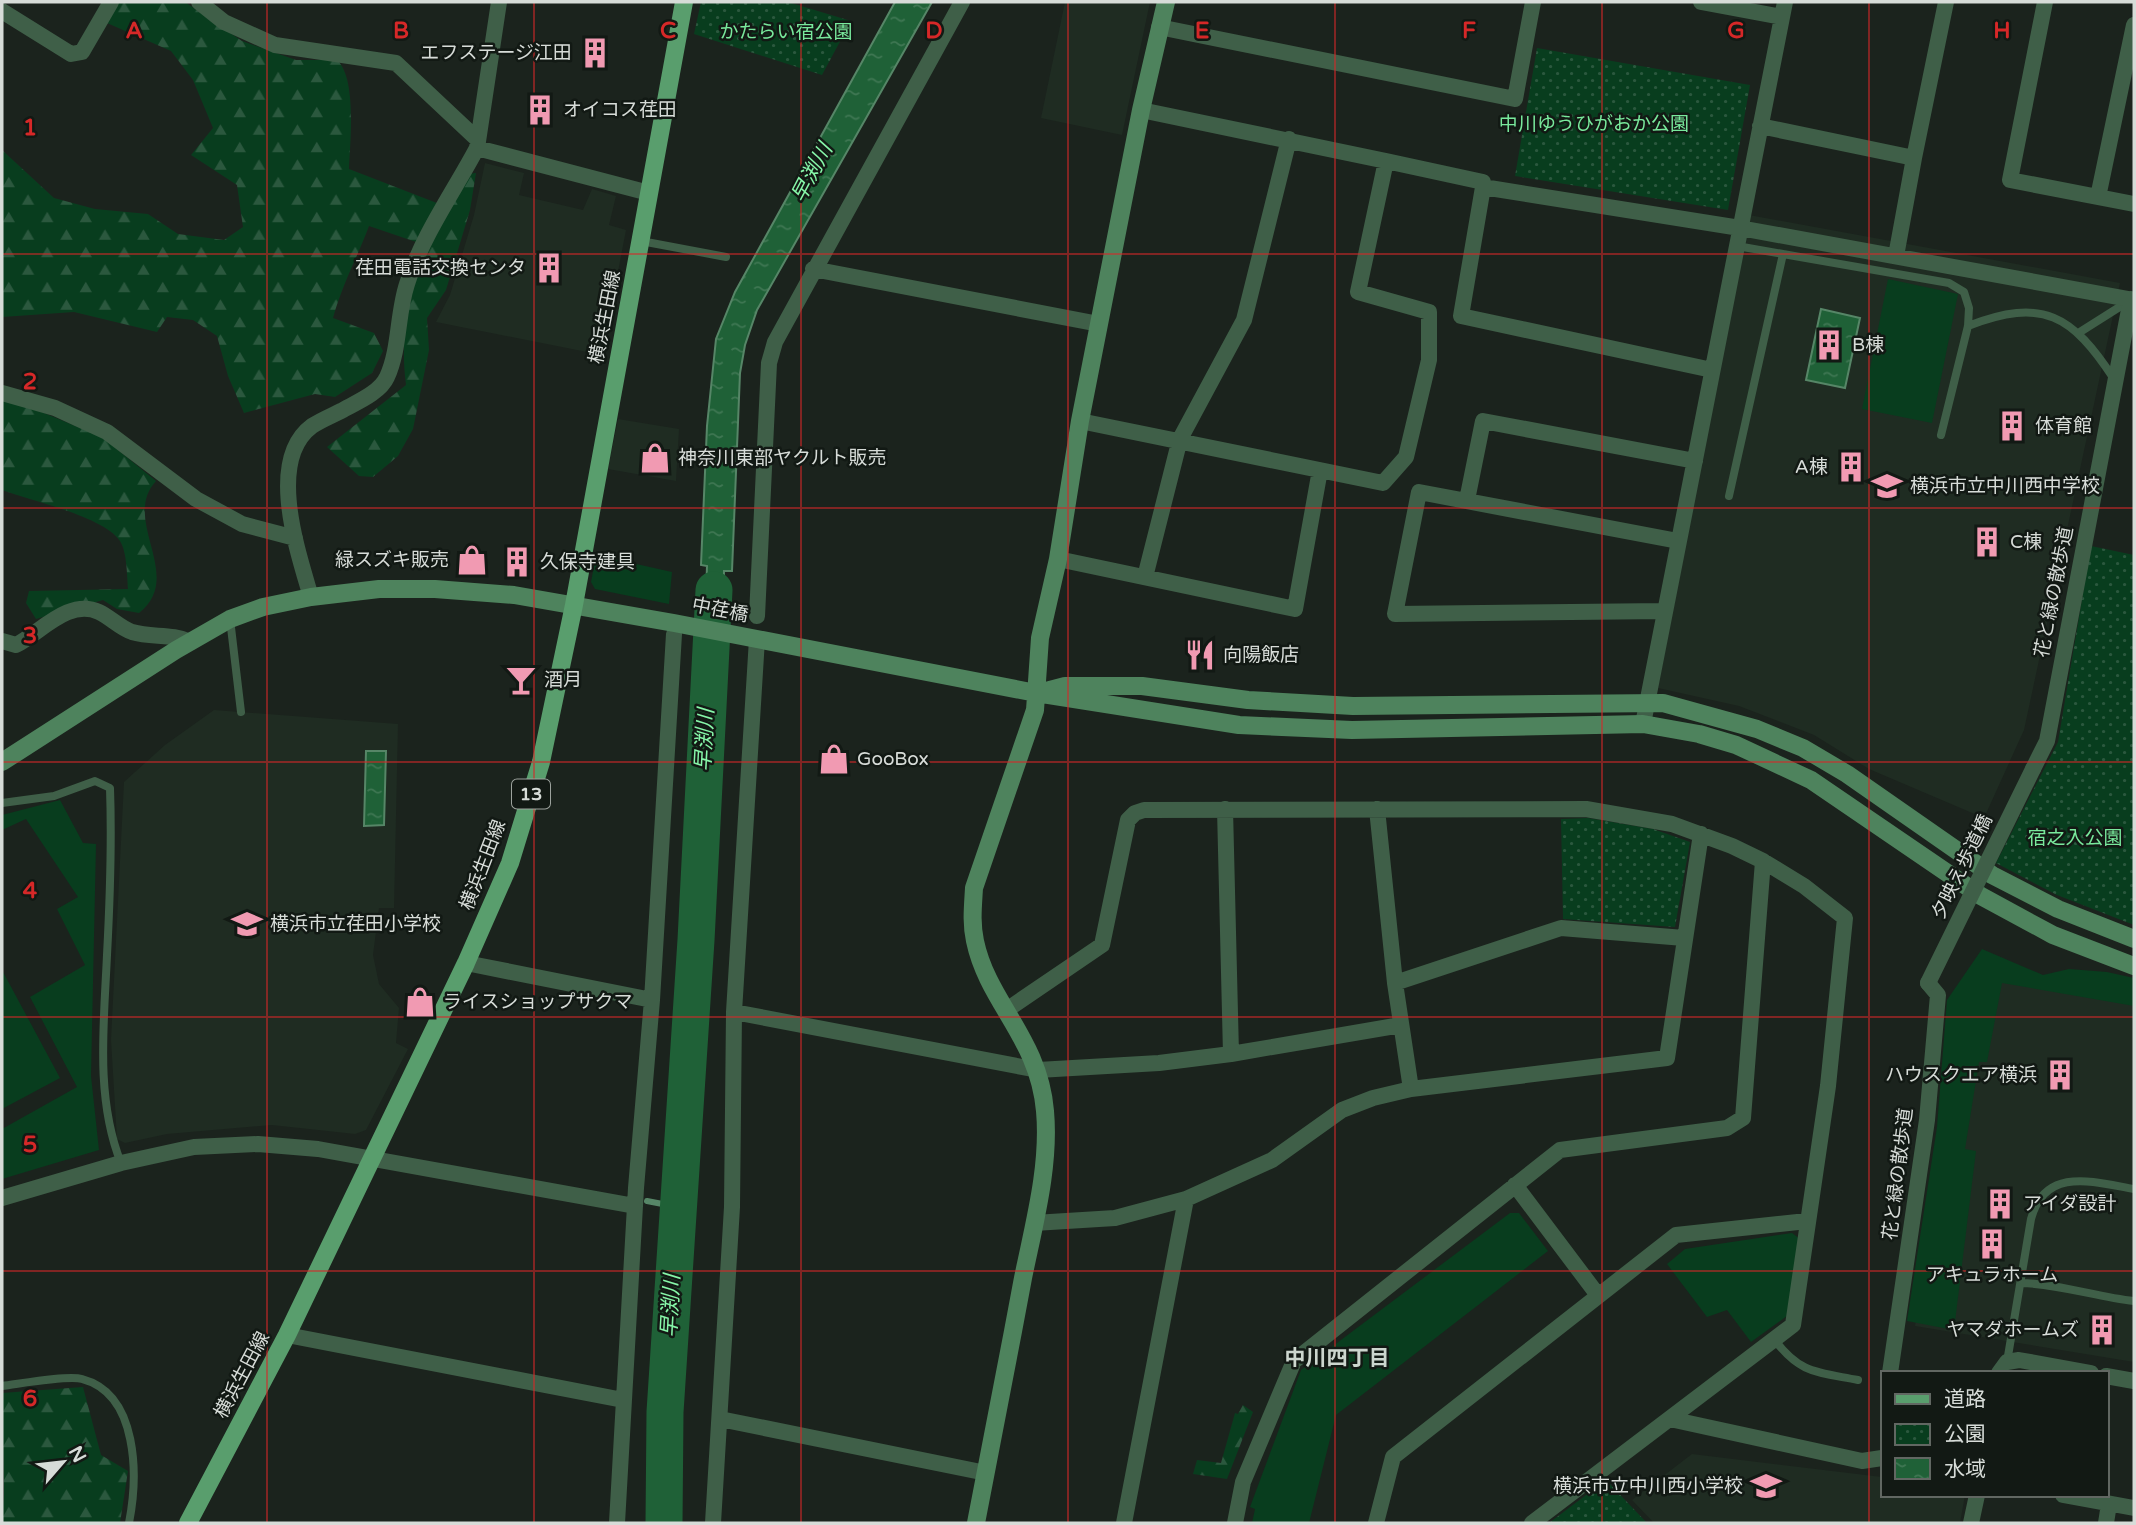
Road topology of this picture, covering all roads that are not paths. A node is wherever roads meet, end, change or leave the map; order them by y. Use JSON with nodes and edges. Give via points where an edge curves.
{"nodes":[{"id":1,"x":111,"y":2,"type":"edge"},
{"id":2,"x":199,"y":2,"type":"edge"},
{"id":3,"x":499,"y":2,"type":"edge"},
{"id":4,"x":684,"y":2,"type":"edge"},
{"id":5,"x":962,"y":2,"type":"edge"},
{"id":6,"x":1166,"y":2,"type":"edge"},
{"id":7,"x":1534,"y":2,"type":"edge"},
{"id":8,"x":1701,"y":2,"type":"edge"},
{"id":9,"x":1947,"y":2,"type":"edge"},
{"id":10,"x":2045,"y":2,"type":"edge"},
{"id":11,"x":1783,"y":9,"type":"edge"},
{"id":12,"x":2,"y":11,"type":"edge"},
{"id":13,"x":2134,"y":25,"type":"edge"},
{"id":14,"x":1159,"y":27,"type":"junction"},
{"id":15,"x":1141,"y":110,"type":"junction"},
{"id":16,"x":1760,"y":126,"type":"junction"},
{"id":17,"x":1289,"y":139,"type":"junction"},
{"id":18,"x":477,"y":144,"type":"junction"},
{"id":19,"x":1914,"y":158,"type":"junction"},
{"id":20,"x":1386,"y":161,"type":"junction"},
{"id":21,"x":1483,"y":187,"type":"junction"},
{"id":22,"x":649,"y":193,"type":"junction"},
{"id":23,"x":2098,"y":197,"type":"junction"},
{"id":24,"x":2134,"y":204,"type":"edge"},
{"id":25,"x":1740,"y":228,"type":"junction"},
{"id":26,"x":641,"y":241,"type":"junction"},
{"id":27,"x":1737,"y":247,"type":"junction"},
{"id":28,"x":1783,"y":254,"type":"junction"},
{"id":29,"x":1896,"y":256,"type":"junction"},
{"id":30,"x":726,"y":257,"type":"dead end"},
{"id":31,"x":813,"y":269,"type":"junction"},
{"id":32,"x":2133,"y":300,"type":"edge"},
{"id":33,"x":1099,"y":324,"type":"junction"},
{"id":34,"x":1968,"y":327,"type":"junction"},
{"id":35,"x":2080,"y":332,"type":"junction"},
{"id":36,"x":1712,"y":370,"type":"junction"},
{"id":37,"x":2116,"y":382,"type":"junction"},
{"id":38,"x":2,"y":393,"type":"edge"},
{"id":39,"x":1080,"y":422,"type":"junction"},
{"id":40,"x":1941,"y":435,"type":"dead end"},
{"id":41,"x":1180,"y":439,"type":"junction"},
{"id":42,"x":1695,"y":461,"type":"junction"},
{"id":43,"x":1320,"y":470,"type":"junction"},
{"id":44,"x":1729,"y":496,"type":"dead end"},
{"id":45,"x":1467,"y":500,"type":"junction"},
{"id":46,"x":295,"y":538,"type":"junction"},
{"id":47,"x":1678,"y":541,"type":"junction"},
{"id":48,"x":1058,"y":559,"type":"junction"},
{"id":49,"x":1144,"y":578,"type":"junction"},
{"id":50,"x":311,"y":597,"type":"junction"},
{"id":51,"x":574,"y":604,"type":"junction"},
{"id":52,"x":1665,"y":611,"type":"junction"},
{"id":53,"x":757,"y":616,"type":"dead end"},
{"id":54,"x":230,"y":619,"type":"junction"},
{"id":55,"x":674,"y":629,"type":"junction"},
{"id":56,"x":757,"y":639,"type":"junction"},
{"id":57,"x":2,"y":641,"type":"edge"},
{"id":58,"x":191,"y":642,"type":"junction"},
{"id":59,"x":1036,"y":693,"type":"junction"},
{"id":60,"x":1647,"y":702,"type":"junction"},
{"id":61,"x":241,"y":712,"type":"dead end"},
{"id":62,"x":1643,"y":724,"type":"junction"},
{"id":63,"x":2,"y":762,"type":"edge"},
{"id":64,"x":2033,"y":769,"type":"joint"},
{"id":65,"x":2,"y":803,"type":"edge"},
{"id":66,"x":1225,"y":809,"type":"junction"},
{"id":67,"x":1377,"y":809,"type":"junction"},
{"id":68,"x":1701,"y":834,"type":"junction"},
{"id":69,"x":1763,"y":861,"type":"junction"},
{"id":70,"x":1684,"y":938,"type":"junction"},
{"id":71,"x":2134,"y":939,"type":"edge"},
{"id":72,"x":467,"y":962,"type":"junction"},
{"id":73,"x":2134,"y":966,"type":"edge"},
{"id":74,"x":1395,"y":983,"type":"junction"},
{"id":75,"x":1928,"y":983,"type":"joint"},
{"id":76,"x":652,"y":1000,"type":"junction"},
{"id":77,"x":1008,"y":1009,"type":"junction"},
{"id":78,"x":734,"y":1012,"type":"junction"},
{"id":79,"x":1401,"y":1025,"type":"junction"},
{"id":80,"x":1231,"y":1054,"type":"junction"},
{"id":81,"x":1038,"y":1070,"type":"junction"},
{"id":82,"x":1412,"y":1089,"type":"junction"},
{"id":83,"x":370,"y":1158,"type":"junction"},
{"id":84,"x":121,"y":1163,"type":"junction"},
{"id":85,"x":1515,"y":1185,"type":"junction"},
{"id":86,"x":2134,"y":1189,"type":"edge"},
{"id":87,"x":2,"y":1198,"type":"edge"},
{"id":88,"x":1186,"y":1199,"type":"junction"},
{"id":89,"x":635,"y":1206,"type":"junction"},
{"id":90,"x":1807,"y":1221,"type":"junction"},
{"id":91,"x":1034,"y":1223,"type":"junction"},
{"id":92,"x":2021,"y":1283,"type":"junction"},
{"id":93,"x":1597,"y":1294,"type":"junction"},
{"id":94,"x":2134,"y":1301,"type":"edge"},
{"id":95,"x":287,"y":1335,"type":"junction"},
{"id":96,"x":1774,"y":1339,"type":"junction"},
{"id":97,"x":2003,"y":1367,"type":"edge"},
{"id":98,"x":1890,"y":1371,"type":"edge"},
{"id":99,"x":2080,"y":1371,"type":"edge"},
{"id":100,"x":2108,"y":1376,"type":"edge"},
{"id":101,"x":1858,"y":1380,"type":"dead end"},
{"id":102,"x":2134,"y":1381,"type":"edge"},
{"id":103,"x":2,"y":1386,"type":"edge"},
{"id":104,"x":623,"y":1400,"type":"junction"},
{"id":105,"x":720,"y":1419,"type":"junction"},
{"id":106,"x":1670,"y":1419,"type":"junction"},
{"id":107,"x":1881,"y":1458,"type":"edge"},
{"id":108,"x":986,"y":1473,"type":"junction"},
{"id":109,"x":1977,"y":1497,"type":"edge"},
{"id":110,"x":2073,"y":1497,"type":"edge"},
{"id":111,"x":2109,"y":1504,"type":"junction"},
{"id":112,"x":2134,"y":1508,"type":"edge"},
{"id":113,"x":130,"y":1523,"type":"edge"},
{"id":114,"x":188,"y":1523,"type":"edge"},
{"id":115,"x":617,"y":1523,"type":"edge"},
{"id":116,"x":713,"y":1523,"type":"edge"},
{"id":117,"x":976,"y":1523,"type":"edge"},
{"id":118,"x":1124,"y":1523,"type":"edge"},
{"id":119,"x":1235,"y":1523,"type":"edge"},
{"id":120,"x":1376,"y":1523,"type":"edge"},
{"id":121,"x":1532,"y":1523,"type":"edge"},
{"id":122,"x":1971,"y":1523,"type":"edge"},
{"id":123,"x":2106,"y":1523,"type":"edge"}],
"edges":[{"from":1,"to":12,"type":"street","via":[[82,52],[71,54]]},
{"from":2,"to":18,"type":"street","via":[[224,22],[275,45],[396,63]]},
{"from":3,"to":18,"type":"street"},
{"from":4,"to":22,"type":"main road","name":"横浜生田線","number":"13"},
{"from":5,"to":31,"type":"street"},
{"from":6,"to":14,"type":"street"},
{"from":7,"to":14,"type":"street","via":[[1515,99]]},
{"from":8,"to":11,"type":"street"},
{"from":9,"to":19,"type":"street"},
{"from":10,"to":23,"type":"street","via":[[2010,180]]},
{"from":11,"to":16,"type":"street"},
{"from":13,"to":23,"type":"street"},
{"from":14,"to":15,"type":"street"},
{"from":15,"to":17,"type":"street"},
{"from":15,"to":33,"type":"street"},
{"from":16,"to":19,"type":"street"},
{"from":16,"to":25,"type":"street"},
{"from":17,"to":20,"type":"street"},
{"from":17,"to":41,"type":"street","via":[[1244,320]]},
{"from":18,"to":22,"type":"street"},
{"from":18,"to":46,"type":"street","via":[[415,260],[398,314],[386,381],[362,400],[311,427],[297,444],[288,475]]},
{"from":19,"to":29,"type":"street"},
{"from":20,"to":21,"type":"street","via":[[1483,182]]},
{"from":20,"to":43,"type":"street","via":[[1358,292],[1429,312],[1429,360],[1406,457],[1382,483]]},
{"from":21,"to":25,"type":"street"},
{"from":21,"to":36,"type":"street","via":[[1461,316]]},
{"from":22,"to":26,"type":"main road","name":"横浜生田線","number":"13"},
{"from":23,"to":24,"type":"street"},
{"from":25,"to":27,"type":"street"},
{"from":25,"to":29,"type":"street"},
{"from":26,"to":30,"type":"lane"},
{"from":26,"to":51,"type":"main road","name":"横浜生田線","number":"13"},
{"from":27,"to":28,"type":"lane"},
{"from":27,"to":36,"type":"street"},
{"from":28,"to":34,"type":"lane","via":[[1949,283],[1964,292]]},
{"from":28,"to":44,"type":"lane"},
{"from":29,"to":32,"type":"street"},
{"from":31,"to":33,"type":"street"},
{"from":31,"to":53,"type":"street","via":[[769,362]]},
{"from":32,"to":35,"type":"lane"},
{"from":32,"to":37,"type":"street","name":"花と緑の散歩道"},
{"from":33,"to":39,"type":"street"},
{"from":34,"to":35,"type":"lane","via":[[1996,315],[2029,314],[2063,322]]},
{"from":34,"to":40,"type":"lane"},
{"from":35,"to":37,"type":"lane"},
{"from":36,"to":42,"type":"street"},
{"from":37,"to":64,"type":"street","name":"花と緑の散歩道","via":[[2047,741]]},
{"from":38,"to":46,"type":"street","via":[[55,408],[107,432],[196,499],[242,524]]},
{"from":39,"to":41,"type":"street"},
{"from":39,"to":48,"type":"street"},
{"from":41,"to":43,"type":"street"},
{"from":41,"to":49,"type":"street"},
{"from":42,"to":45,"type":"street","via":[[1483,421]]},
{"from":42,"to":47,"type":"street"},
{"from":43,"to":49,"type":"street","via":[[1295,609]]},
{"from":45,"to":47,"type":"street"},
{"from":45,"to":52,"type":"street","via":[[1419,492],[1395,614]]},
{"from":46,"to":50,"type":"street"},
{"from":47,"to":52,"type":"street"},
{"from":48,"to":49,"type":"street"},
{"from":48,"to":59,"type":"street","via":[[1040,638]]},
{"from":50,"to":51,"type":"street","name":"中荏橋","via":[[379,589],[435,589]]},
{"from":50,"to":54,"type":"street","name":"中荏橋"},
{"from":51,"to":55,"type":"street","name":"中荏橋"},
{"from":51,"to":72,"type":"main road","name":"横浜生田線","number":"13","via":[[541,762],[510,863]]},
{"from":52,"to":60,"type":"street"},
{"from":54,"to":58,"type":"street","name":"中荏橋"},
{"from":54,"to":61,"type":"lane"},
{"from":55,"to":56,"type":"street","name":"中荏橋"},
{"from":55,"to":76,"type":"street"},
{"from":56,"to":59,"type":"street","name":"中荏橋"},
{"from":56,"to":78,"type":"street"},
{"from":57,"to":58,"type":"street","via":[[16,645],[80,607],[97,611],[130,632],[174,635]]},
{"from":58,"to":63,"type":"street","name":"中荏橋"},
{"from":59,"to":60,"type":"street","via":[[1065,686],[1142,686],[1248,700],[1353,706]]},
{"from":59,"to":62,"type":"street","name":"中荏橋","via":[[1284,728]]},
{"from":59,"to":77,"type":"street","via":[[1035,709],[974,888],[975,941],[984,970]]},
{"from":60,"to":62,"type":"street"},
{"from":60,"to":71,"type":"street","via":[[1711,715],[1803,748],[1992,876]]},
{"from":62,"to":73,"type":"street","name":"中荏橋","via":[[1699,734],[1774,761],[1811,780],[1981,896],[2053,935]]},
{"from":64,"to":75,"type":"street","name":"夕映え歩道橋","bridge":true},
{"from":65,"to":84,"type":"lane","via":[[54,796],[95,781],[110,788],[113,853],[103,1038],[108,1118]]},
{"from":66,"to":67,"type":"street"},
{"from":66,"to":77,"type":"street","via":[[1144,810],[1131,816],[1102,945]]},
{"from":66,"to":80,"type":"street"},
{"from":67,"to":68,"type":"street","via":[[1586,809]]},
{"from":67,"to":74,"type":"street"},
{"from":68,"to":69,"type":"street"},
{"from":68,"to":70,"type":"street"},
{"from":69,"to":85,"type":"street","via":[[1743,1118],[1727,1128],[1560,1150]]},
{"from":69,"to":90,"type":"street","via":[[1844,918],[1828,1086]]},
{"from":70,"to":74,"type":"street","via":[[1562,928]]},
{"from":70,"to":82,"type":"street","via":[[1667,1058]]},
{"from":72,"to":76,"type":"street"},
{"from":72,"to":83,"type":"main road","name":"横浜生田線","number":"13"},
{"from":74,"to":79,"type":"street"},
{"from":75,"to":98,"type":"street","name":"花と緑の散歩道","via":[[1938,995],[1927,1119]]},
{"from":76,"to":89,"type":"street"},
{"from":77,"to":81,"type":"street"},
{"from":78,"to":81,"type":"street"},
{"from":78,"to":105,"type":"street","via":[[732,1207]]},
{"from":79,"to":80,"type":"street"},
{"from":79,"to":82,"type":"street"},
{"from":80,"to":81,"type":"street"},
{"from":81,"to":91,"type":"street","via":[[1046,1130]]},
{"from":82,"to":88,"type":"street","via":[[1342,1110],[1272,1160]]},
{"from":83,"to":84,"type":"street","via":[[258,1144],[194,1147]]},
{"from":83,"to":89,"type":"street"},
{"from":83,"to":95,"type":"main road","name":"横浜生田線","number":"13"},
{"from":84,"to":87,"type":"street"},
{"from":85,"to":93,"type":"street"},
{"from":85,"to":119,"type":"street","via":[[1294,1362],[1243,1482]]},
{"from":86,"to":92,"type":"lane","via":[[2075,1180],[2044,1194],[2031,1219]]},
{"from":88,"to":91,"type":"street","via":[[1115,1218]]},
{"from":88,"to":118,"type":"street"},
{"from":89,"to":104,"type":"street"},
{"from":90,"to":93,"type":"street","via":[[1676,1235]]},
{"from":90,"to":96,"type":"street","via":[[1793,1325]]},
{"from":91,"to":108,"type":"street"},
{"from":92,"to":94,"type":"lane","via":[[2054,1284]]},
{"from":92,"to":97,"type":"lane"},
{"from":93,"to":120,"type":"street","via":[[1393,1457]]},
{"from":95,"to":104,"type":"street"},
{"from":95,"to":114,"type":"main road","name":"横浜生田線","number":"13"},
{"from":96,"to":101,"type":"lane","via":[[1790,1361]]},
{"from":96,"to":106,"type":"street"},
{"from":97,"to":99,"type":"street","via":[[2019,1360]]},
{"from":100,"to":102,"type":"street"},
{"from":103,"to":113,"type":"lane","via":[[81,1378],[107,1392],[124,1418],[134,1464]]},
{"from":104,"to":115,"type":"street"},
{"from":105,"to":108,"type":"street"},
{"from":105,"to":116,"type":"street"},
{"from":106,"to":107,"type":"street","via":[[1862,1461]]},
{"from":106,"to":121,"type":"street"},
{"from":108,"to":117,"type":"street"},
{"from":109,"to":122,"type":"street"},
{"from":110,"to":111,"type":"street"},
{"from":111,"to":112,"type":"street"},
{"from":111,"to":123,"type":"street"}]}
